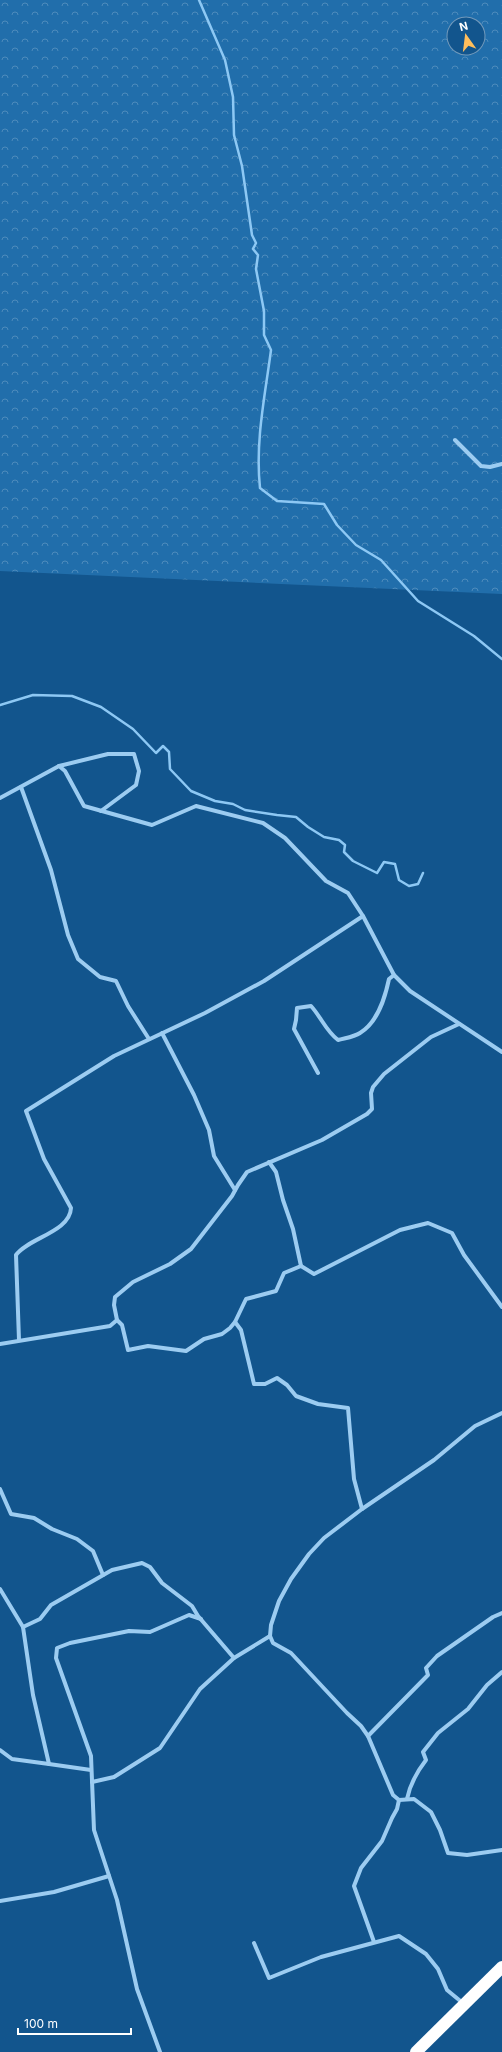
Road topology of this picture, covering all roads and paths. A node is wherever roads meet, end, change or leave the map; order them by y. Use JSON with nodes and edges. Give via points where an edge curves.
{"nodes":[{"id":1,"x":455,"y":440,"type":"dead end"},
{"id":2,"x":502,"y":464,"type":"edge"},
{"id":3,"x":59,"y":766,"type":"junction"},
{"id":4,"x":21,"y":787,"type":"junction"},
{"id":5,"x":0,"y":798,"type":"edge"},
{"id":6,"x":101,"y":811,"type":"junction"},
{"id":7,"x":363,"y":916,"type":"junction"},
{"id":8,"x":394,"y":975,"type":"junction"},
{"id":9,"x":459,"y":1024,"type":"junction"},
{"id":10,"x":162,"y":1033,"type":"junction"},
{"id":11,"x":149,"y":1039,"type":"junction"},
{"id":12,"x":502,"y":1052,"type":"edge"},
{"id":13,"x":318,"y":1073,"type":"dead end"},
{"id":14,"x":269,"y":1162,"type":"junction"},
{"id":15,"x":235,"y":1190,"type":"junction"},
{"id":16,"x":301,"y":1266,"type":"junction"},
{"id":17,"x":502,"y":1307,"type":"edge"},
{"id":18,"x":117,"y":1320,"type":"junction"},
{"id":19,"x":235,"y":1322,"type":"junction"},
{"id":20,"x":19,"y":1340,"type":"junction"},
{"id":21,"x":0,"y":1344,"type":"edge"},
{"id":22,"x":502,"y":1413,"type":"edge"},
{"id":23,"x":0,"y":1489,"type":"edge"},
{"id":24,"x":362,"y":1509,"type":"junction"},
{"id":25,"x":103,"y":1575,"type":"junction"},
{"id":26,"x":0,"y":1589,"type":"edge"},
{"id":27,"x":502,"y":1613,"type":"edge"},
{"id":28,"x":201,"y":1619,"type":"junction"},
{"id":29,"x":23,"y":1627,"type":"junction"},
{"id":30,"x":270,"y":1636,"type":"junction"},
{"id":31,"x":234,"y":1658,"type":"junction"},
{"id":32,"x":502,"y":1672,"type":"edge"},
{"id":33,"x":368,"y":1736,"type":"junction"},
{"id":34,"x":0,"y":1750,"type":"edge"},
{"id":35,"x":50,"y":1764,"type":"junction"},
{"id":36,"x":91,"y":1770,"type":"junction"},
{"id":37,"x":92,"y":1782,"type":"junction"},
{"id":38,"x":399,"y":1800,"type":"junction"},
{"id":39,"x":407,"y":1800,"type":"junction"},
{"id":40,"x":502,"y":1850,"type":"edge"},
{"id":41,"x":109,"y":1876,"type":"junction"},
{"id":42,"x":0,"y":1901,"type":"edge"},
{"id":43,"x":374,"y":1942,"type":"junction"},
{"id":44,"x":254,"y":1943,"type":"dead end"},
{"id":45,"x":502,"y":1967,"type":"edge"},
{"id":46,"x":464,"y":2004,"type":"junction"},
{"id":47,"x":160,"y":2052,"type":"edge"},
{"id":48,"x":416,"y":2052,"type":"edge"}],
"edges":[{"from":1,"to":2,"type":"street","via":[[481,466]]},
{"from":3,"to":4,"type":"street"},
{"from":3,"to":6,"type":"street","via":[[65,771],[84,806]]},
{"from":3,"to":6,"type":"street","via":[[108,754],[134,754],[139,771],[136,785]]},
{"from":4,"to":5,"type":"street"},
{"from":4,"to":11,"type":"street","via":[[51,870],[68,935],[78,959],[100,977],[116,981]]},
{"from":6,"to":7,"type":"street","via":[[152,825],[196,806],[263,823],[285,838],[326,881],[348,893]]},
{"from":7,"to":8,"type":"street"},
{"from":7,"to":10,"type":"street","via":[[264,980],[205,1013]]},
{"from":8,"to":9,"type":"street","via":[[410,991]]},
{"from":8,"to":13,"type":"street","via":[[389,979],[380,1011],[360,1033],[351,1037],[338,1040],[329,1033],[311,1006],[297,1008],[294,1029]]},
{"from":9,"to":12,"type":"street"},
{"from":9,"to":14,"type":"street","via":[[431,1037],[384,1074],[373,1087],[372,1109],[367,1114],[322,1140]]},
{"from":10,"to":11,"type":"street"},
{"from":10,"to":15,"type":"street","via":[[209,1130],[214,1156]]},
{"from":11,"to":20,"type":"street","via":[[114,1056],[26,1111],[44,1159],[71,1212],[52,1233],[16,1255]]},
{"from":14,"to":15,"type":"street","via":[[247,1172]]},
{"from":14,"to":16,"type":"street","via":[[276,1172]]},
{"from":15,"to":18,"type":"street","via":[[191,1249],[170,1264],[133,1282],[115,1296],[113,1299]]},
{"from":16,"to":17,"type":"street","via":[[314,1274],[400,1230],[428,1223],[452,1233],[464,1255]]},
{"from":16,"to":19,"type":"street","via":[[284,1273],[276,1291],[246,1299]]},
{"from":18,"to":19,"type":"street","via":[[122,1325],[128,1350],[148,1346],[186,1351],[204,1339],[222,1334]]},
{"from":18,"to":20,"type":"street","via":[[110,1326]]},
{"from":19,"to":24,"type":"street","via":[[242,1330],[254,1384],[265,1384],[277,1378],[296,1396],[318,1404],[348,1408],[354,1479]]},
{"from":20,"to":21,"type":"street"},
{"from":22,"to":24,"type":"street","via":[[475,1426],[434,1460]]},
{"from":23,"to":25,"type":"street","via":[[11,1514],[34,1518],[77,1539],[93,1551]]},
{"from":24,"to":30,"type":"street","via":[[324,1538],[309,1554],[279,1602]]},
{"from":25,"to":28,"type":"street","via":[[112,1570],[142,1563],[150,1567],[162,1583],[192,1606]]},
{"from":25,"to":29,"type":"street","via":[[51,1604],[40,1619]]},
{"from":26,"to":29,"type":"street"},
{"from":27,"to":33,"type":"street","via":[[437,1656],[426,1668],[428,1675]]},
{"from":28,"to":31,"type":"street"},
{"from":28,"to":36,"type":"street","via":[[189,1615],[150,1632],[129,1631],[57,1648],[56,1658],[91,1756]]},
{"from":29,"to":35,"type":"street","via":[[33,1695]]},
{"from":30,"to":31,"type":"street"},
{"from":30,"to":33,"type":"street","via":[[273,1643],[291,1653],[306,1667]]},
{"from":31,"to":37,"type":"street","via":[[200,1689],[160,1748],[114,1777]]},
{"from":32,"to":39,"type":"street","via":[[487,1685],[468,1709],[438,1733],[423,1752],[426,1760],[409,1788]]},
{"from":33,"to":38,"type":"street","via":[[389,1787]]},
{"from":34,"to":35,"type":"street","via":[[12,1759]]},
{"from":35,"to":36,"type":"street"},
{"from":36,"to":37,"type":"street"},
{"from":37,"to":41,"type":"street","via":[[94,1830]]},
{"from":38,"to":39,"type":"street"},
{"from":38,"to":43,"type":"street","via":[[382,1841],[361,1868],[354,1886]]},
{"from":39,"to":40,"type":"street","via":[[414,1799],[431,1812],[448,1853],[467,1855]]},
{"from":41,"to":42,"type":"street","via":[[54,1892]]},
{"from":41,"to":47,"type":"street","via":[[126,1936],[137,1989]]},
{"from":43,"to":44,"type":"street","via":[[321,1957],[269,1978]]},
{"from":43,"to":46,"type":"street","via":[[399,1936],[426,1954],[438,1969],[447,1990]]},
{"from":45,"to":46,"type":"highway"},
{"from":46,"to":48,"type":"highway"}]}
